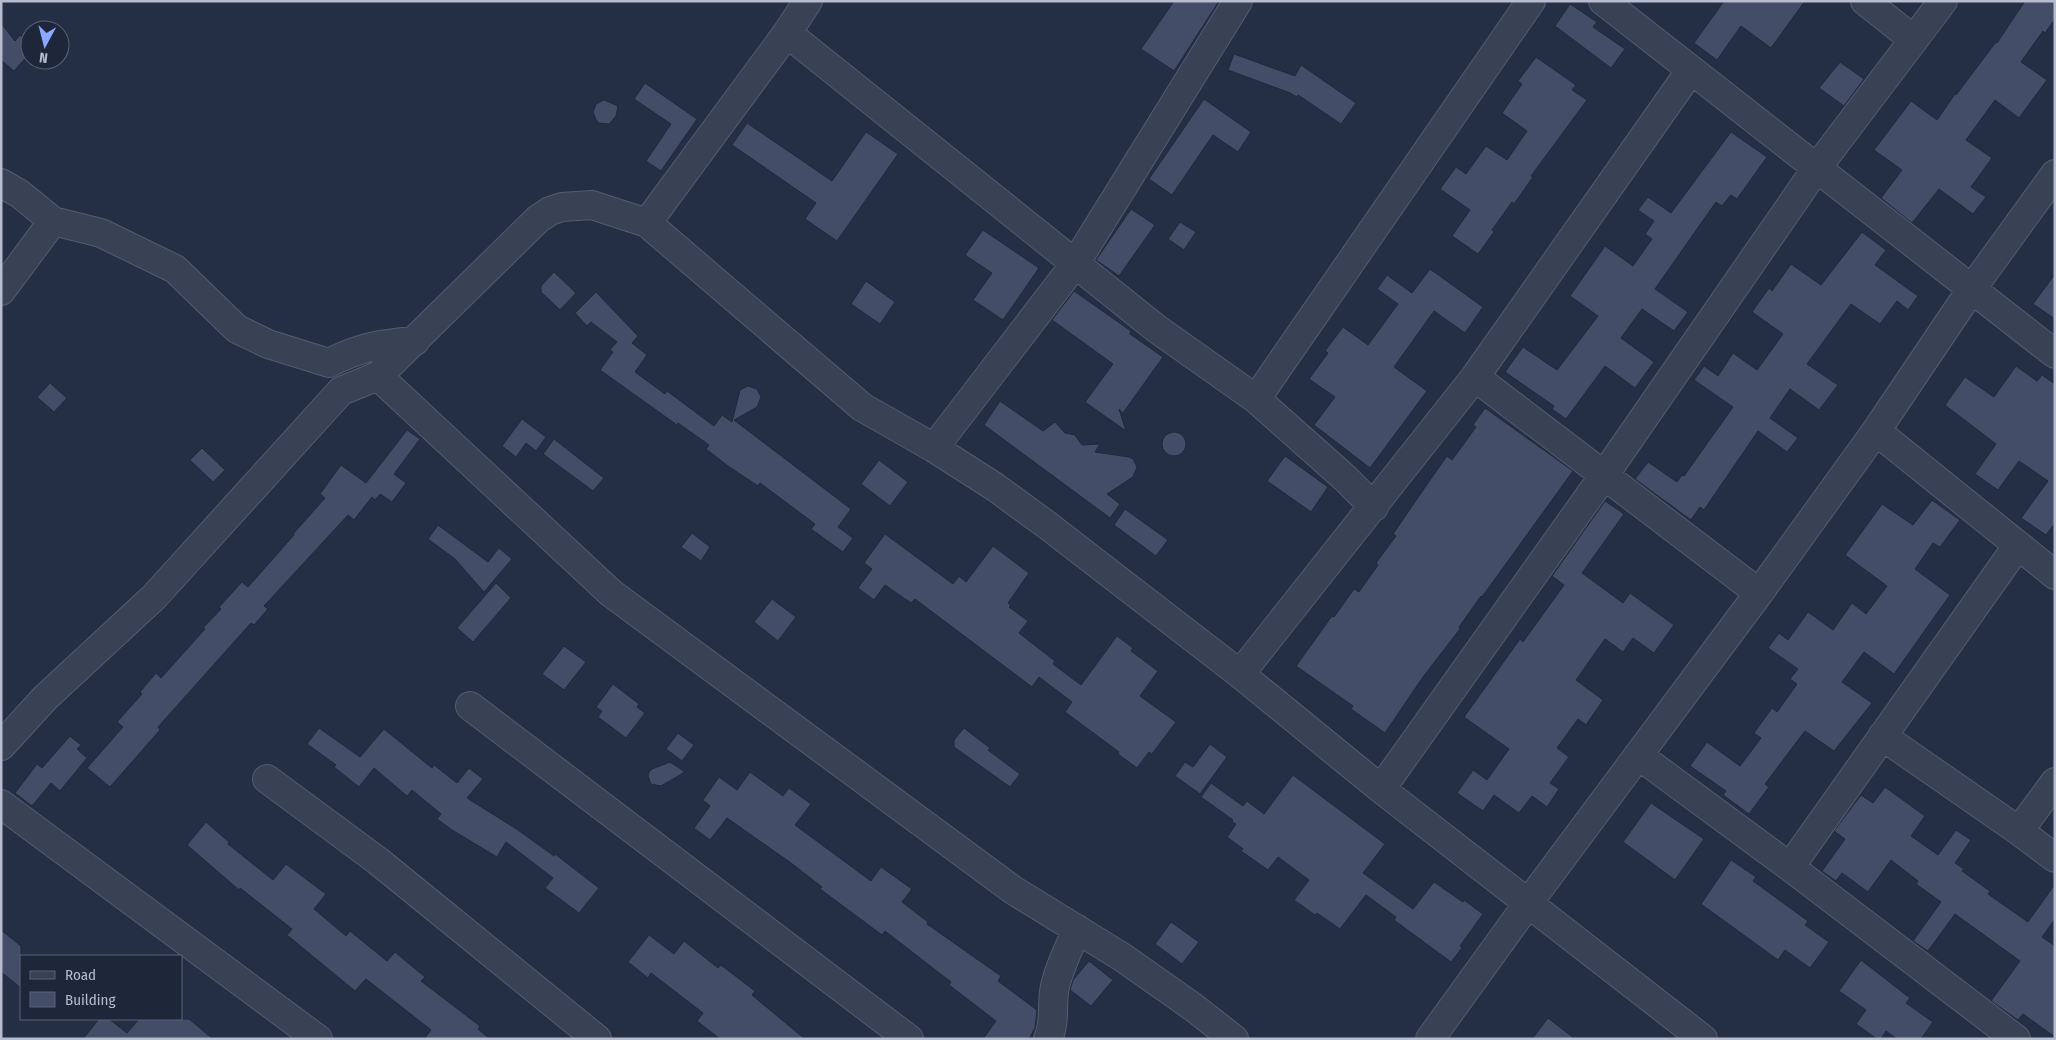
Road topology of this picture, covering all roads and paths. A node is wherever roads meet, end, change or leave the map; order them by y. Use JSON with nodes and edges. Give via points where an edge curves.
{"nodes":[{"id":1,"x":808,"y":1,"type":"edge"},
{"id":2,"x":1238,"y":1,"type":"edge"},
{"id":3,"x":1603,"y":1,"type":"edge"},
{"id":4,"x":1865,"y":1,"type":"edge"},
{"id":5,"x":1943,"y":1,"type":"edge"},
{"id":6,"x":1526,"y":2,"type":"edge"},
{"id":7,"x":787,"y":33,"type":"junction"},
{"id":8,"x":1914,"y":40,"type":"junction"},
{"id":9,"x":1690,"y":70,"type":"junction"},
{"id":10,"x":1816,"y":169,"type":"junction"},
{"id":11,"x":2055,"y":174,"type":"edge"},
{"id":12,"x":1,"y":183,"type":"edge"},
{"id":13,"x":53,"y":221,"type":"junction"},
{"id":14,"x":647,"y":223,"type":"junction"},
{"id":15,"x":1075,"y":264,"type":"junction"},
{"id":16,"x":1970,"y":290,"type":"junction"},
{"id":17,"x":1,"y":291,"type":"edge"},
{"id":18,"x":415,"y":341,"type":"junction"},
{"id":19,"x":2055,"y":354,"type":"edge"},
{"id":20,"x":329,"y":363,"type":"junction"},
{"id":21,"x":378,"y":376,"type":"junction"},
{"id":22,"x":1475,"y":377,"type":"junction"},
{"id":23,"x":341,"y":391,"type":"junction"},
{"id":24,"x":1256,"y":399,"type":"junction"},
{"id":25,"x":1876,"y":431,"type":"junction"},
{"id":26,"x":934,"y":448,"type":"junction"},
{"id":27,"x":1605,"y":474,"type":"junction"},
{"id":28,"x":1374,"y":507,"type":"junction"},
{"id":29,"x":2018,"y":545,"type":"junction"},
{"id":30,"x":2055,"y":575,"type":"edge"},
{"id":31,"x":1759,"y":593,"type":"junction"},
{"id":32,"x":1240,"y":674,"type":"junction"},
{"id":33,"x":470,"y":706,"type":"dead end"},
{"id":34,"x":1882,"y":736,"type":"junction"},
{"id":35,"x":1,"y":746,"type":"edge"},
{"id":36,"x":1638,"y":755,"type":"junction"},
{"id":37,"x":267,"y":778,"type":"dead end"},
{"id":38,"x":2055,"y":782,"type":"edge"},
{"id":39,"x":1381,"y":789,"type":"junction"},
{"id":40,"x":1,"y":804,"type":"edge"},
{"id":41,"x":2019,"y":831,"type":"junction"},
{"id":42,"x":2055,"y":858,"type":"edge"},
{"id":43,"x":1790,"y":867,"type":"junction"},
{"id":44,"x":1529,"y":902,"type":"junction"},
{"id":45,"x":1077,"y":929,"type":"junction"},
{"id":46,"x":318,"y":1039,"type":"edge"},
{"id":47,"x":597,"y":1039,"type":"edge"},
{"id":48,"x":909,"y":1039,"type":"edge"},
{"id":49,"x":1048,"y":1039,"type":"edge"},
{"id":50,"x":1234,"y":1039,"type":"edge"},
{"id":51,"x":1430,"y":1039,"type":"edge"},
{"id":52,"x":1703,"y":1039,"type":"edge"},
{"id":53,"x":2016,"y":1039,"type":"edge"}],
"edges":[{"from":1,"to":7,"type":"street"},
{"from":2,"to":15,"type":"street"},
{"from":3,"to":9,"type":"street"},
{"from":4,"to":8,"type":"street"},
{"from":5,"to":8,"type":"street"},
{"from":6,"to":24,"type":"street"},
{"from":7,"to":14,"type":"street"},
{"from":7,"to":15,"type":"street"},
{"from":8,"to":10,"type":"street"},
{"from":9,"to":10,"type":"street"},
{"from":9,"to":22,"type":"street"},
{"from":10,"to":16,"type":"street"},
{"from":10,"to":27,"type":"street"},
{"from":11,"to":16,"type":"street"},
{"from":12,"to":13,"type":"street"},
{"from":13,"to":17,"type":"street"},
{"from":13,"to":20,"type":"street","via":[[101,233],[175,269],[237,329],[268,344]]},
{"from":14,"to":18,"type":"street","via":[[592,205],[573,205],[550,211],[538,219]]},
{"from":14,"to":26,"type":"street","via":[[862,407]]},
{"from":15,"to":24,"type":"street","via":[[1157,329]]},
{"from":15,"to":26,"type":"street"},
{"from":16,"to":19,"type":"street"},
{"from":16,"to":25,"type":"street"},
{"from":18,"to":20,"type":"street","via":[[353,351]]},
{"from":18,"to":21,"type":"street"},
{"from":20,"to":23,"type":"street"},
{"from":21,"to":23,"type":"street"},
{"from":21,"to":45,"type":"street","via":[[611,593],[1013,890]]},
{"from":22,"to":27,"type":"street"},
{"from":22,"to":28,"type":"street"},
{"from":23,"to":35,"type":"street","via":[[154,597],[45,698]]},
{"from":24,"to":28,"type":"street"},
{"from":25,"to":29,"type":"street"},
{"from":25,"to":31,"type":"street"},
{"from":26,"to":32,"type":"street","via":[[995,487]]},
{"from":27,"to":31,"type":"street"},
{"from":27,"to":39,"type":"street"},
{"from":28,"to":32,"type":"street"},
{"from":29,"to":30,"type":"street"},
{"from":29,"to":34,"type":"street"},
{"from":31,"to":36,"type":"street"},
{"from":32,"to":39,"type":"street"},
{"from":33,"to":48,"type":"street"},
{"from":34,"to":41,"type":"street"},
{"from":34,"to":43,"type":"street"},
{"from":36,"to":43,"type":"street"},
{"from":36,"to":44,"type":"street"},
{"from":37,"to":47,"type":"street","via":[[378,861]]},
{"from":38,"to":41,"type":"street"},
{"from":39,"to":44,"type":"street"},
{"from":40,"to":46,"type":"street"},
{"from":41,"to":42,"type":"street"},
{"from":43,"to":53,"type":"street"},
{"from":44,"to":51,"type":"street"},
{"from":44,"to":52,"type":"street"},
{"from":45,"to":49,"type":"street","via":[[1058,975],[1053,1024]]},
{"from":45,"to":50,"type":"street","via":[[1193,1007]]}]}
